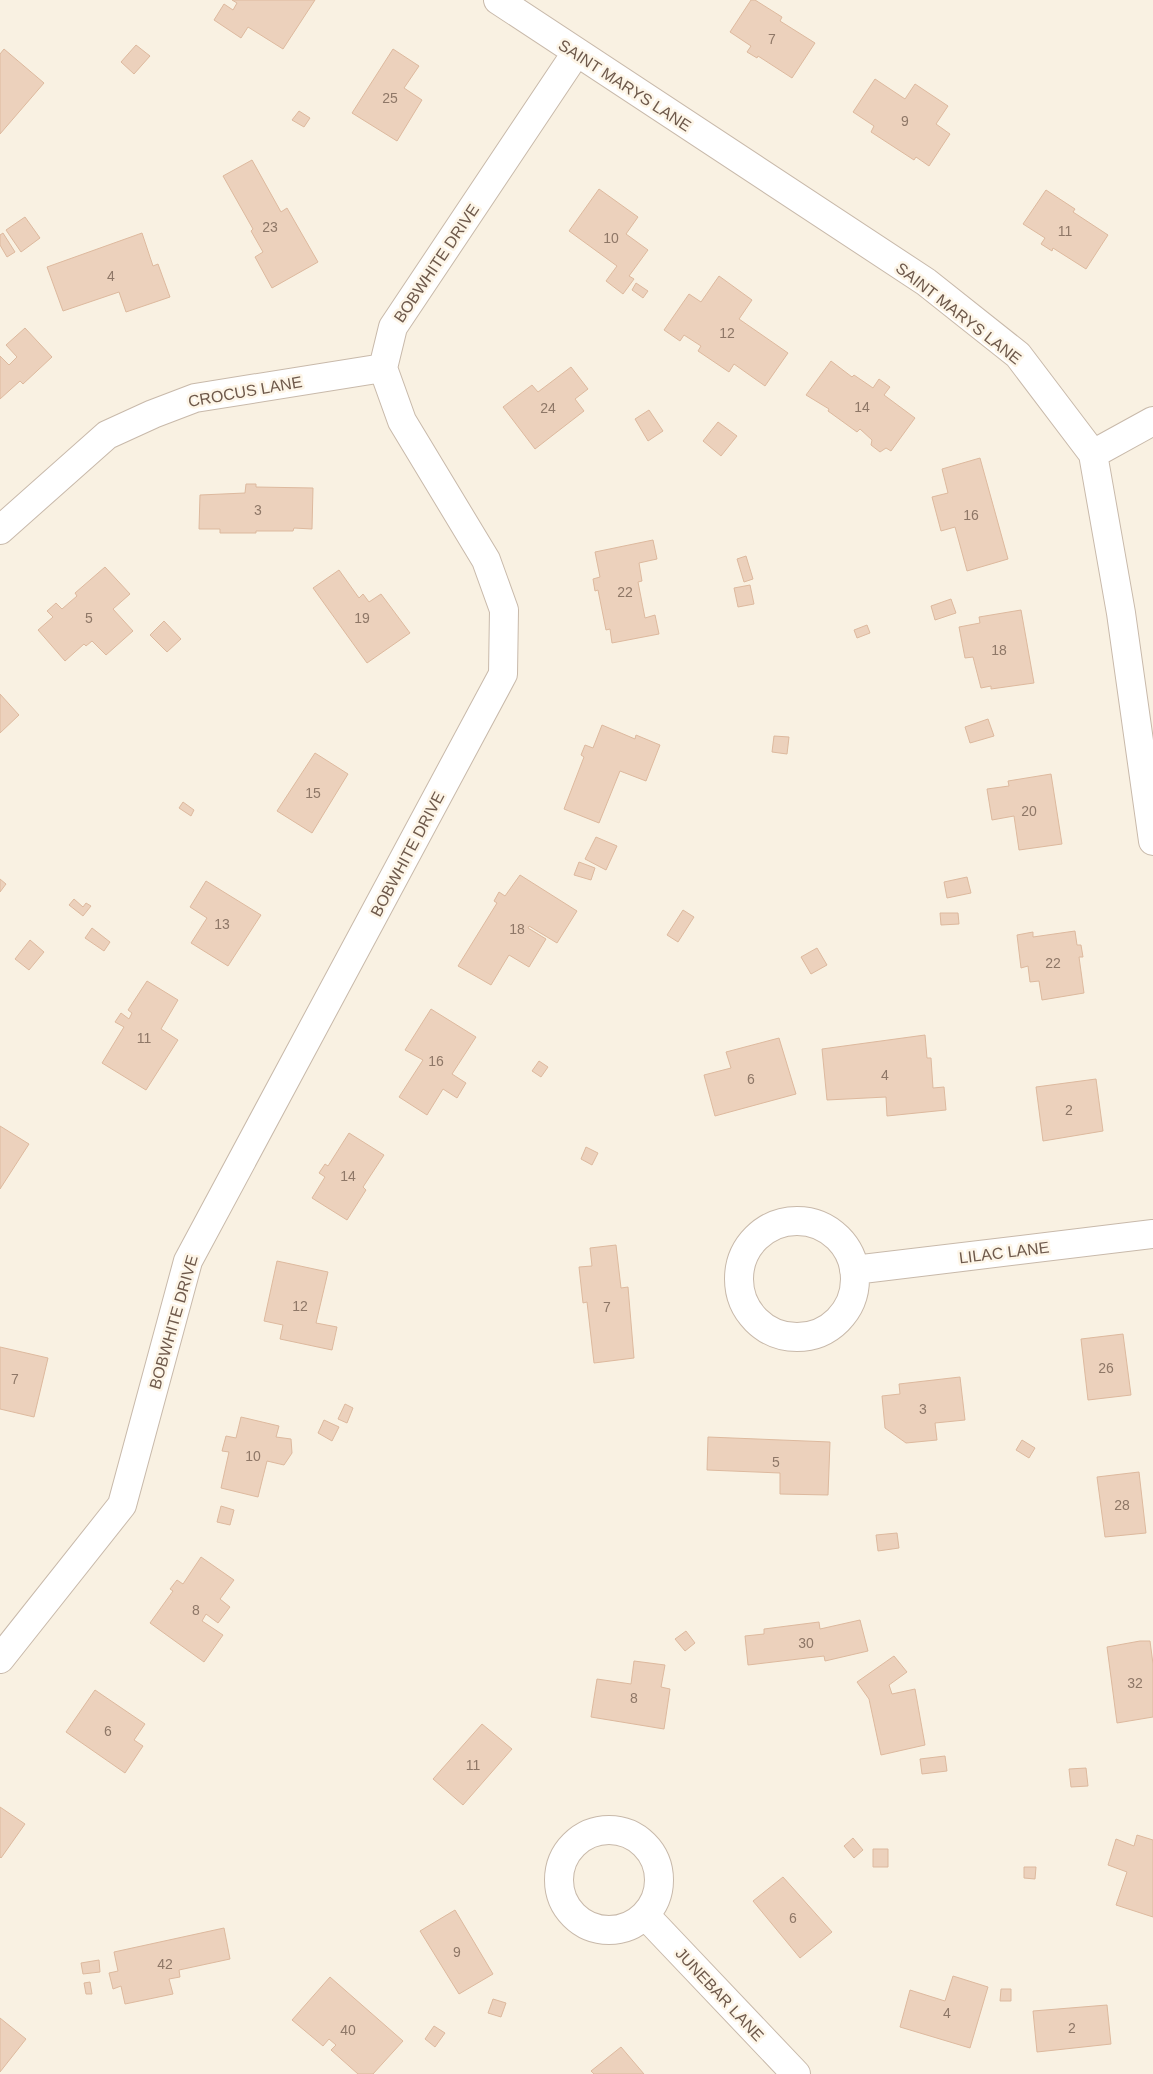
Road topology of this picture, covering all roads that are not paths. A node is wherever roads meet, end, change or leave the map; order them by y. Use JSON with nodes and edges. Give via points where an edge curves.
{"nodes":[{"id":1,"x":498,"y":0,"type":"edge"},
{"id":2,"x":576,"y":53,"type":"junction"},
{"id":3,"x":383,"y":368,"type":"junction"},
{"id":4,"x":1153,"y":421,"type":"edge"},
{"id":5,"x":1093,"y":454,"type":"junction"},
{"id":6,"x":0,"y":530,"type":"edge"},
{"id":7,"x":1153,"y":841,"type":"edge"},
{"id":8,"x":1153,"y":1234,"type":"edge"},
{"id":9,"x":854,"y":1270,"type":"junction"},
{"id":10,"x":0,"y":1659,"type":"edge"},
{"id":11,"x":645,"y":1915,"type":"dead end"},
{"id":12,"x":796,"y":2074,"type":"edge"}],
"edges":[{"from":1,"to":2,"type":"street","name":"SAINT MARYS LANE"},
{"from":2,"to":3,"type":"street","name":"BOBWHITE DRIVE","via":[[393,327]]},
{"from":2,"to":5,"type":"street","name":"SAINT MARYS LANE","via":[[926,282],[1018,355]]},
{"from":3,"to":6,"type":"street","name":"CROCUS LANE","via":[[195,398],[153,414],[107,436]]},
{"from":3,"to":10,"type":"street","name":"BOBWHITE DRIVE","via":[[402,421],[486,560],[504,610],[503,674],[188,1261],[122,1505]]},
{"from":4,"to":5,"type":"street"},
{"from":5,"to":7,"type":"street","name":"SAINT MARYS LANE","via":[[1121,613]]},
{"from":8,"to":9,"type":"street","name":"LILAC LANE"},
{"from":9,"to":9,"type":"street","via":[[848,1251],[835,1235],[818,1224],[798,1220],[778,1223],[760,1233],[745,1252],[738,1271],[740,1292],[752,1317],[768,1330],[787,1336],[807,1336],[826,1329],[842,1316],[852,1298]]},
{"from":11,"to":12,"type":"street","name":"JUNEBAR LANE"}]}
